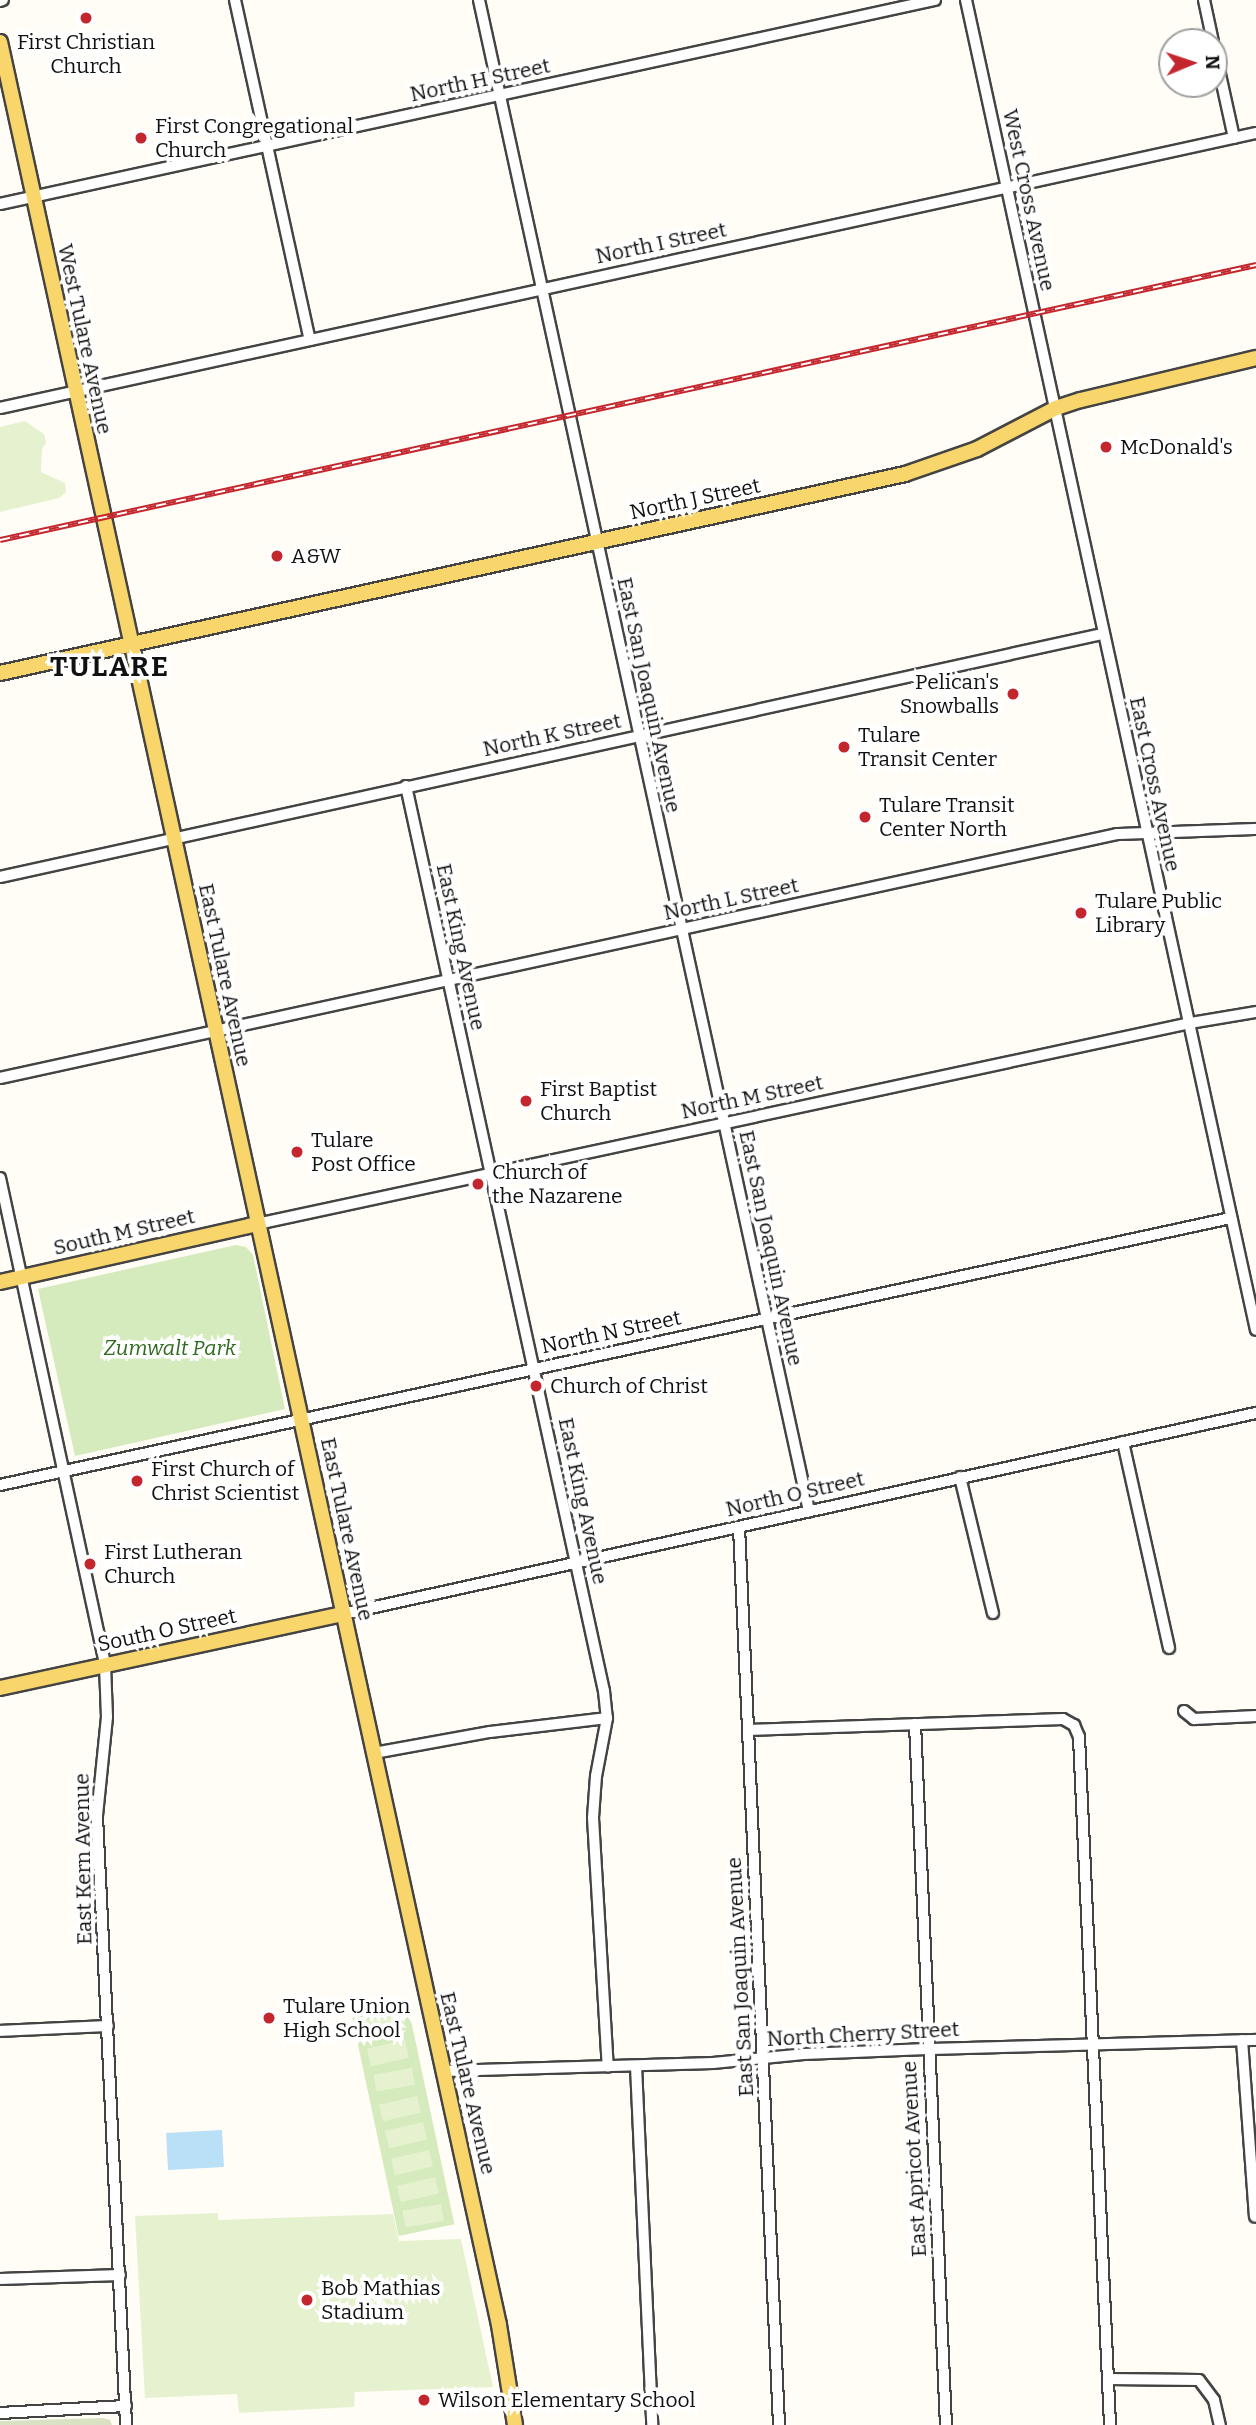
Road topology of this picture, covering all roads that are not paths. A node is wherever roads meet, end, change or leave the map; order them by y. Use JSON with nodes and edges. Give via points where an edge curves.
{"nodes":[{"id":1,"x":235,"y":0,"type":"edge"},
{"id":2,"x":479,"y":0,"type":"edge"},
{"id":3,"x":935,"y":0,"type":"edge"},
{"id":4,"x":966,"y":0,"type":"edge"},
{"id":5,"x":1204,"y":0,"type":"edge"},
{"id":6,"x":1210,"y":28,"type":"edge"},
{"id":7,"x":0,"y":43,"type":"edge"},
{"id":8,"x":500,"y":95,"type":"junction"},
{"id":9,"x":1225,"y":98,"type":"edge"},
{"id":10,"x":1256,"y":133,"type":"edge"},
{"id":11,"x":1234,"y":138,"type":"junction"},
{"id":12,"x":267,"y":146,"type":"junction"},
{"id":13,"x":1006,"y":187,"type":"junction"},
{"id":14,"x":34,"y":197,"type":"junction"},
{"id":15,"x":0,"y":204,"type":"edge"},
{"id":16,"x":541,"y":290,"type":"junction"},
{"id":17,"x":310,"y":341,"type":"junction"},
{"id":18,"x":1256,"y":358,"type":"edge"},
{"id":19,"x":75,"y":392,"type":"junction"},
{"id":20,"x":0,"y":408,"type":"edge"},
{"id":21,"x":1056,"y":408,"type":"junction"},
{"id":22,"x":597,"y":542,"type":"junction"},
{"id":23,"x":1102,"y":634,"type":"junction"},
{"id":24,"x":131,"y":644,"type":"junction"},
{"id":25,"x":0,"y":673,"type":"edge"},
{"id":26,"x":638,"y":736,"type":"junction"},
{"id":27,"x":406,"y":786,"type":"junction"},
{"id":28,"x":1256,"y":829,"type":"edge"},
{"id":29,"x":1146,"y":832,"type":"junction"},
{"id":30,"x":173,"y":839,"type":"junction"},
{"id":31,"x":0,"y":877,"type":"edge"},
{"id":32,"x":681,"y":929,"type":"junction"},
{"id":33,"x":449,"y":980,"type":"junction"},
{"id":34,"x":1256,"y":1012,"type":"edge"},
{"id":35,"x":1190,"y":1023,"type":"junction"},
{"id":36,"x":217,"y":1032,"type":"junction"},
{"id":37,"x":0,"y":1079,"type":"edge"},
{"id":38,"x":724,"y":1123,"type":"junction"},
{"id":39,"x":491,"y":1174,"type":"junction"},
{"id":40,"x":0,"y":1178,"type":"edge"},
{"id":41,"x":1231,"y":1218,"type":"junction"},
{"id":42,"x":257,"y":1224,"type":"junction"},
{"id":43,"x":22,"y":1277,"type":"junction"},
{"id":44,"x":0,"y":1282,"type":"edge"},
{"id":45,"x":765,"y":1318,"type":"junction"},
{"id":46,"x":1256,"y":1330,"type":"edge"},
{"id":47,"x":534,"y":1368,"type":"junction"},
{"id":48,"x":1256,"y":1413,"type":"edge"},
{"id":49,"x":302,"y":1420,"type":"junction"},
{"id":50,"x":1123,"y":1442,"type":"junction"},
{"id":51,"x":64,"y":1471,"type":"junction"},
{"id":52,"x":960,"y":1477,"type":"junction"},
{"id":53,"x":0,"y":1485,"type":"edge"},
{"id":54,"x":809,"y":1511,"type":"junction"},
{"id":55,"x":739,"y":1527,"type":"junction"},
{"id":56,"x":577,"y":1563,"type":"junction"},
{"id":57,"x":993,"y":1613,"type":"dead end"},
{"id":58,"x":343,"y":1614,"type":"junction"},
{"id":59,"x":1169,"y":1648,"type":"dead end"},
{"id":60,"x":105,"y":1665,"type":"junction"},
{"id":61,"x":0,"y":1688,"type":"edge"},
{"id":62,"x":1184,"y":1710,"type":"dead end"},
{"id":63,"x":1256,"y":1716,"type":"edge"},
{"id":64,"x":607,"y":1718,"type":"junction"},
{"id":65,"x":915,"y":1724,"type":"junction"},
{"id":66,"x":748,"y":1730,"type":"junction"},
{"id":67,"x":374,"y":1753,"type":"junction"},
{"id":68,"x":108,"y":2026,"type":"junction"},
{"id":69,"x":0,"y":2031,"type":"edge"},
{"id":70,"x":1242,"y":2040,"type":"junction"},
{"id":71,"x":1256,"y":2040,"type":"edge"},
{"id":72,"x":1092,"y":2044,"type":"junction"},
{"id":73,"x":927,"y":2049,"type":"junction"},
{"id":74,"x":762,"y":2059,"type":"junction"},
{"id":75,"x":636,"y":2066,"type":"junction"},
{"id":76,"x":608,"y":2067,"type":"junction"},
{"id":77,"x":444,"y":2071,"type":"junction"},
{"id":78,"x":1255,"y":2217,"type":"edge"},
{"id":79,"x":120,"y":2275,"type":"junction"},
{"id":80,"x":0,"y":2279,"type":"edge"},
{"id":81,"x":1108,"y":2379,"type":"junction"},
{"id":82,"x":125,"y":2406,"type":"junction"},
{"id":83,"x":0,"y":2413,"type":"edge"},
{"id":84,"x":126,"y":2425,"type":"edge"},
{"id":85,"x":515,"y":2425,"type":"edge"},
{"id":86,"x":652,"y":2425,"type":"edge"},
{"id":87,"x":779,"y":2425,"type":"edge"},
{"id":88,"x":946,"y":2425,"type":"edge"},
{"id":89,"x":1110,"y":2425,"type":"edge"},
{"id":90,"x":1220,"y":2425,"type":"edge"}],
"edges":[{"from":1,"to":12,"type":"street"},
{"from":2,"to":8,"type":"street","name":"East San Joaquin Avenue"},
{"from":3,"to":8,"type":"street","name":"North H Street"},
{"from":4,"to":13,"type":"street","name":"West Cross Avenue"},
{"from":5,"to":6,"type":"street"},
{"from":7,"to":14,"type":"main road","name":"West Tulare Avenue"},
{"from":8,"to":12,"type":"street","name":"North H Street"},
{"from":8,"to":16,"type":"street","name":"East San Joaquin Avenue"},
{"from":9,"to":11,"type":"street"},
{"from":10,"to":11,"type":"street","name":"North I Street"},
{"from":11,"to":13,"type":"street","name":"North I Street"},
{"from":12,"to":14,"type":"street","name":"North H Street"},
{"from":12,"to":17,"type":"street"},
{"from":13,"to":16,"type":"street","name":"North I Street"},
{"from":13,"to":21,"type":"street","name":"West Cross Avenue"},
{"from":14,"to":15,"type":"street","name":"North H Street"},
{"from":14,"to":19,"type":"main road","name":"West Tulare Avenue"},
{"from":16,"to":17,"type":"street","name":"North I Street"},
{"from":16,"to":22,"type":"street","name":"East San Joaquin Avenue"},
{"from":17,"to":19,"type":"street","name":"North I Street"},
{"from":18,"to":21,"type":"main road","name":"North J Street","via":[[1107,391]]},
{"from":19,"to":20,"type":"street","name":"North I Street"},
{"from":19,"to":24,"type":"main road","name":"West Tulare Avenue"},
{"from":21,"to":22,"type":"main road","name":"North J Street","via":[[976,449],[905,474]]},
{"from":21,"to":23,"type":"street","name":"East Cross Avenue"},
{"from":22,"to":24,"type":"main road","name":"North J Street"},
{"from":22,"to":26,"type":"street","name":"East San Joaquin Avenue"},
{"from":23,"to":26,"type":"street","name":"North K Street"},
{"from":23,"to":29,"type":"street","name":"East Cross Avenue"},
{"from":24,"to":25,"type":"main road","name":"North J Street"},
{"from":24,"to":30,"type":"main road","name":"East Tulare Avenue"},
{"from":26,"to":27,"type":"street","name":"North K Street"},
{"from":26,"to":32,"type":"street","name":"East San Joaquin Avenue"},
{"from":27,"to":30,"type":"street","name":"North K Street"},
{"from":27,"to":33,"type":"street","name":"East King Avenue"},
{"from":28,"to":29,"type":"street","name":"North L Street"},
{"from":29,"to":32,"type":"street","name":"North L Street","via":[[1117,834]]},
{"from":29,"to":35,"type":"street","name":"East Cross Avenue"},
{"from":30,"to":31,"type":"street","name":"North K Street"},
{"from":30,"to":36,"type":"main road","name":"East Tulare Avenue"},
{"from":32,"to":33,"type":"street","name":"North L Street"},
{"from":32,"to":38,"type":"street","name":"East San Joaquin Avenue"},
{"from":33,"to":36,"type":"street","name":"North L Street"},
{"from":33,"to":39,"type":"street","name":"East King Avenue"},
{"from":34,"to":35,"type":"street","name":"North M Street"},
{"from":35,"to":38,"type":"street","name":"North M Street"},
{"from":35,"to":41,"type":"street","name":"East Cross Avenue"},
{"from":36,"to":37,"type":"street","name":"North L Street"},
{"from":36,"to":42,"type":"main road","name":"East Tulare Avenue"},
{"from":38,"to":39,"type":"street","name":"North M Street"},
{"from":38,"to":45,"type":"street","name":"East San Joaquin Avenue"},
{"from":39,"to":42,"type":"street","name":"North M Street"},
{"from":39,"to":47,"type":"street","name":"East King Avenue"},
{"from":40,"to":43,"type":"street","name":"East Kern Avenue"},
{"from":41,"to":45,"type":"street","name":"North N Street"},
{"from":41,"to":46,"type":"street","name":"East Cross Avenue"},
{"from":42,"to":43,"type":"main road","name":"South M Street"},
{"from":42,"to":49,"type":"main road","name":"East Tulare Avenue"},
{"from":43,"to":44,"type":"main road","name":"South M Street"},
{"from":43,"to":51,"type":"street","name":"East Kern Avenue"},
{"from":45,"to":47,"type":"street","name":"North N Street"},
{"from":45,"to":54,"type":"street","name":"East San Joaquin Avenue"},
{"from":47,"to":49,"type":"street","name":"North N Street"},
{"from":47,"to":56,"type":"street","name":"East King Avenue"},
{"from":48,"to":50,"type":"street","name":"North O Street"},
{"from":49,"to":51,"type":"street","name":"North N Street"},
{"from":49,"to":58,"type":"main road","name":"East Tulare Avenue"},
{"from":50,"to":52,"type":"street","name":"North O Street"},
{"from":50,"to":59,"type":"street"},
{"from":51,"to":53,"type":"street","name":"North N Street"},
{"from":51,"to":60,"type":"street","name":"East Kern Avenue"},
{"from":52,"to":54,"type":"street","name":"North O Street"},
{"from":52,"to":57,"type":"street"},
{"from":54,"to":55,"type":"street","name":"North O Street"},
{"from":55,"to":56,"type":"street","name":"North O Street"},
{"from":55,"to":66,"type":"street","name":"East San Joaquin Avenue"},
{"from":56,"to":58,"type":"street","name":"North O Street"},
{"from":56,"to":64,"type":"street","name":"East King Avenue"},
{"from":58,"to":60,"type":"main road","name":"South O Street"},
{"from":58,"to":67,"type":"main road","name":"East Tulare Avenue"},
{"from":60,"to":61,"type":"main road","name":"South O Street"},
{"from":60,"to":68,"type":"street","name":"East Kern Avenue","via":[[107,1717],[97,1804]]},
{"from":62,"to":63,"type":"street","via":[[1194,1719]]},
{"from":64,"to":67,"type":"street","via":[[490,1732]]},
{"from":64,"to":76,"type":"street","name":"East King Avenue","via":[[593,1818]]},
{"from":65,"to":66,"type":"street"},
{"from":65,"to":72,"type":"street","via":[[1063,1719],[1074,1725],[1079,1737]]},
{"from":65,"to":73,"type":"street","name":"East Apricot Avenue"},
{"from":66,"to":74,"type":"street","name":"East San Joaquin Avenue"},
{"from":67,"to":77,"type":"main road","name":"East Tulare Avenue"},
{"from":68,"to":69,"type":"street"},
{"from":68,"to":79,"type":"street","name":"East Kern Avenue"},
{"from":70,"to":71,"type":"street","name":"North Cherry Street"},
{"from":70,"to":72,"type":"street","name":"North Cherry Street"},
{"from":70,"to":78,"type":"street"},
{"from":72,"to":73,"type":"street","name":"North Cherry Street"},
{"from":72,"to":81,"type":"street"},
{"from":73,"to":74,"type":"street","name":"North Cherry Street"},
{"from":73,"to":88,"type":"street","name":"East Apricot Avenue"},
{"from":74,"to":75,"type":"street","name":"North Cherry Street"},
{"from":74,"to":87,"type":"street","name":"East San Joaquin Avenue"},
{"from":75,"to":76,"type":"street","name":"North Cherry Street"},
{"from":75,"to":86,"type":"street"},
{"from":76,"to":77,"type":"street","name":"North Cherry Street"},
{"from":77,"to":85,"type":"main road","name":"East Tulare Avenue","via":[[504,2348]]},
{"from":79,"to":80,"type":"street"},
{"from":79,"to":82,"type":"street","name":"East Kern Avenue"},
{"from":81,"to":89,"type":"street"},
{"from":81,"to":90,"type":"street","via":[[1199,2381],[1214,2400]]},
{"from":82,"to":83,"type":"street"},
{"from":82,"to":84,"type":"street","name":"East Kern Avenue"}]}
